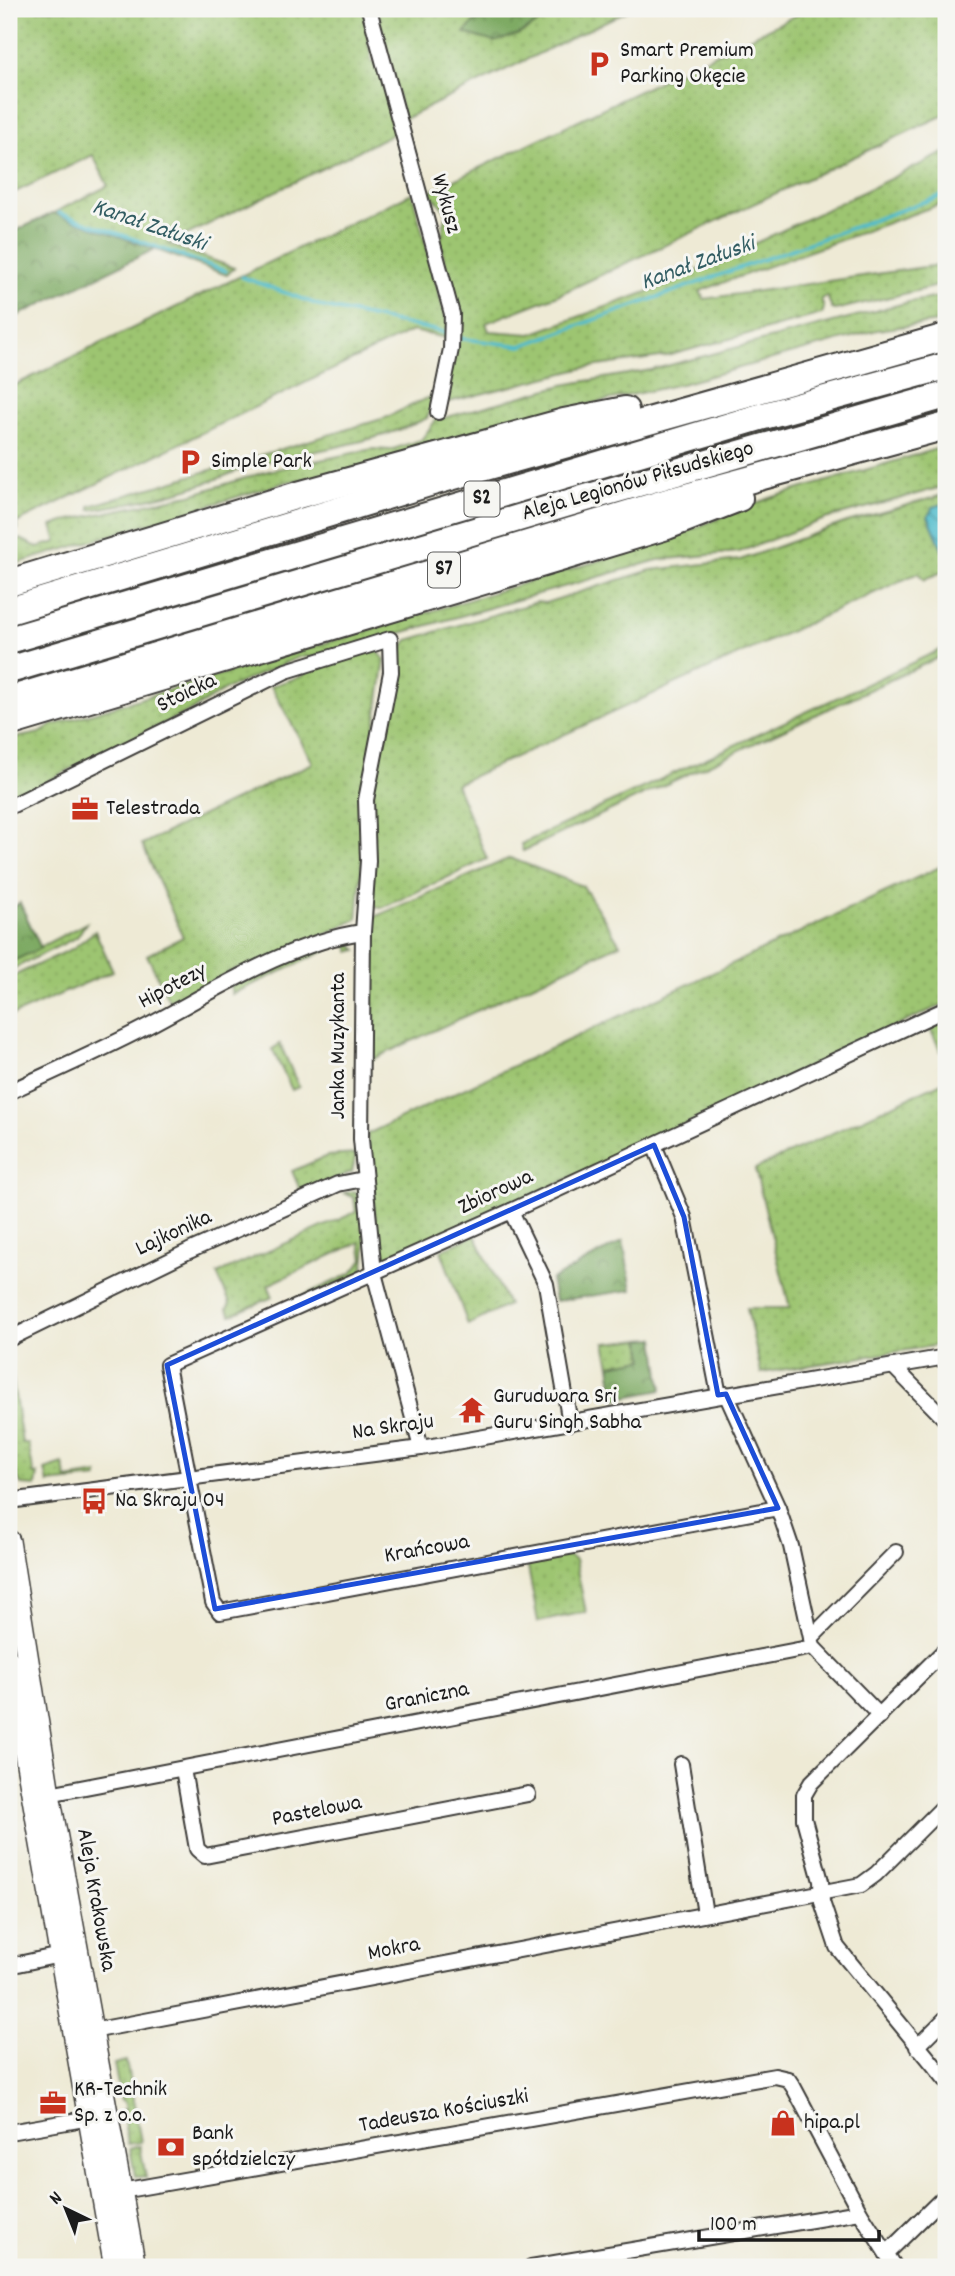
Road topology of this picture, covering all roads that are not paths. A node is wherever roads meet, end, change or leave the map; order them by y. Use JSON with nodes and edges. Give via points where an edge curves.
{"nodes":[{"id":1,"x":369,"y":9,"type":"edge"},
{"id":2,"x":946,"y":337,"type":"edge"},
{"id":3,"x":946,"y":366,"type":"edge"},
{"id":4,"x":946,"y":395,"type":"edge"},
{"id":5,"x":730,"y":396,"type":"junction"},
{"id":6,"x":438,"y":412,"type":"dead end"},
{"id":7,"x":946,"y":426,"type":"edge"},
{"id":8,"x":861,"y":448,"type":"junction"},
{"id":9,"x":9,"y":583,"type":"edge"},
{"id":10,"x":12,"y":610,"type":"edge"},
{"id":11,"x":14,"y":638,"type":"edge"},
{"id":12,"x":390,"y":639,"type":"joint"},
{"id":13,"x":16,"y":668,"type":"edge"},
{"id":14,"x":18,"y":697,"type":"edge"},
{"id":15,"x":9,"y":723,"type":"edge"},
{"id":16,"x":9,"y":807,"type":"edge"},
{"id":17,"x":363,"y":932,"type":"junction"},
{"id":18,"x":946,"y":1009,"type":"edge"},
{"id":19,"x":9,"y":1092,"type":"edge"},
{"id":20,"x":654,"y":1145,"type":"junction"},
{"id":21,"x":363,"y":1179,"type":"junction"},
{"id":22,"x":511,"y":1211,"type":"junction"},
{"id":23,"x":374,"y":1273,"type":"junction"},
{"id":24,"x":9,"y":1339,"type":"edge"},
{"id":25,"x":946,"y":1357,"type":"edge"},
{"id":26,"x":893,"y":1366,"type":"junction"},
{"id":27,"x":722,"y":1395,"type":"junction"},
{"id":28,"x":946,"y":1420,"type":"edge"},
{"id":29,"x":570,"y":1423,"type":"junction"},
{"id":30,"x":421,"y":1448,"type":"junction"},
{"id":31,"x":188,"y":1478,"type":"junction"},
{"id":32,"x":9,"y":1501,"type":"edge"},
{"id":33,"x":778,"y":1508,"type":"junction"},
{"id":34,"x":9,"y":1541,"type":"edge"},
{"id":35,"x":896,"y":1552,"type":"dead end"},
{"id":36,"x":812,"y":1642,"type":"junction"},
{"id":37,"x":946,"y":1649,"type":"edge"},
{"id":38,"x":9,"y":1661,"type":"edge"},
{"id":39,"x":880,"y":1716,"type":"junction"},
{"id":40,"x":14,"y":1725,"type":"edge"},
{"id":41,"x":681,"y":1764,"type":"dead end"},
{"id":42,"x":183,"y":1769,"type":"junction"},
{"id":43,"x":49,"y":1794,"type":"junction"},
{"id":44,"x":528,"y":1794,"type":"dead end"},
{"id":45,"x":946,"y":1804,"type":"edge"},
{"id":46,"x":821,"y":1893,"type":"junction"},
{"id":47,"x":705,"y":1914,"type":"junction"},
{"id":48,"x":60,"y":1955,"type":"junction"},
{"id":49,"x":9,"y":1966,"type":"edge"},
{"id":50,"x":946,"y":2018,"type":"edge"},
{"id":51,"x":92,"y":2031,"type":"junction"},
{"id":52,"x":917,"y":2047,"type":"junction"},
{"id":53,"x":946,"y":2080,"type":"edge"},
{"id":54,"x":90,"y":2118,"type":"junction"},
{"id":55,"x":9,"y":2132,"type":"edge"},
{"id":56,"x":121,"y":2191,"type":"junction"},
{"id":57,"x":946,"y":2195,"type":"edge"},
{"id":58,"x":860,"y":2212,"type":"junction"},
{"id":59,"x":887,"y":2253,"type":"junction"},
{"id":60,"x":115,"y":2267,"type":"edge"},
{"id":61,"x":135,"y":2267,"type":"edge"},
{"id":62,"x":531,"y":2267,"type":"edge"},
{"id":63,"x":895,"y":2267,"type":"edge"}],
"edges":[{"from":1,"to":6,"type":"street","name":"Wykusz","via":[[452,314],[451,349]]},
{"from":2,"to":5,"type":"highway"},
{"from":3,"to":11,"type":"highway","name":"Aleja Legionów Piłsudskiego","number":"S2"},
{"from":4,"to":13,"type":"highway","name":"Aleja Legionów Piłsudskiego","number":"S2"},
{"from":5,"to":9,"type":"highway","via":[[564,422],[298,495]]},
{"from":5,"to":10,"type":"highway"},
{"from":7,"to":8,"type":"highway","number":"S7"},
{"from":8,"to":14,"type":"highway","number":"S7"},
{"from":8,"to":15,"type":"highway","via":[[667,526]]},
{"from":12,"to":16,"type":"street","name":"Stoicka","via":[[286,671]]},
{"from":12,"to":17,"type":"street","name":"Janka Muzykanta","via":[[391,672],[366,800]]},
{"from":17,"to":19,"type":"street","name":"Hipotezy","via":[[327,938]]},
{"from":17,"to":21,"type":"street","name":"Janka Muzykanta"},
{"from":18,"to":20,"type":"street","name":"Zbiorowa"},
{"from":20,"to":22,"type":"street","name":"Zbiorowa"},
{"from":20,"to":27,"type":"street","via":[[684,1217]]},
{"from":21,"to":23,"type":"street","name":"Janka Muzykanta"},
{"from":21,"to":24,"type":"street","name":"Lajkonika","via":[[338,1184],[189,1251]]},
{"from":22,"to":23,"type":"street","name":"Zbiorowa"},
{"from":22,"to":29,"type":"street","via":[[546,1284]]},
{"from":23,"to":30,"type":"street","name":"Janka Muzykanta"},
{"from":23,"to":31,"type":"street","name":"Zbiorowa","via":[[167,1365]]},
{"from":25,"to":26,"type":"street","name":"Na Skraju"},
{"from":26,"to":27,"type":"street","name":"Na Skraju"},
{"from":26,"to":28,"type":"street"},
{"from":27,"to":29,"type":"street","name":"Na Skraju"},
{"from":27,"to":33,"type":"street"},
{"from":29,"to":30,"type":"street","name":"Na Skraju"},
{"from":30,"to":31,"type":"street","name":"Na Skraju"},
{"from":31,"to":32,"type":"street","name":"Na Skraju"},
{"from":31,"to":33,"type":"street","name":"Krańcowa","via":[[213,1602],[220,1612]]},
{"from":33,"to":36,"type":"street"},
{"from":34,"to":43,"type":"main road","name":"Aleja Krakowska"},
{"from":35,"to":36,"type":"street"},
{"from":36,"to":39,"type":"street"},
{"from":36,"to":42,"type":"street","name":"Graniczna"},
{"from":37,"to":39,"type":"street"},
{"from":38,"to":40,"type":"main road","name":"Aleja Krakowska"},
{"from":39,"to":46,"type":"street","via":[[811,1783],[802,1806]]},
{"from":40,"to":48,"type":"main road","name":"Aleja Krakowska"},
{"from":41,"to":47,"type":"street"},
{"from":42,"to":43,"type":"street","name":"Graniczna"},
{"from":42,"to":44,"type":"street","name":"Pastelowa","via":[[197,1849],[205,1856]]},
{"from":43,"to":51,"type":"main road","name":"Aleja Krakowska"},
{"from":45,"to":46,"type":"street","name":"Mokra","via":[[869,1880]]},
{"from":46,"to":47,"type":"street","name":"Mokra"},
{"from":46,"to":52,"type":"street","via":[[837,1947]]},
{"from":47,"to":51,"type":"street","name":"Mokra"},
{"from":48,"to":49,"type":"street"},
{"from":48,"to":54,"type":"main road","name":"Aleja Krakowska"},
{"from":50,"to":52,"type":"street"},
{"from":51,"to":56,"type":"main road","name":"Aleja Krakowska"},
{"from":52,"to":53,"type":"street"},
{"from":54,"to":55,"type":"street"},
{"from":54,"to":60,"type":"main road","name":"Aleja Krakowska"},
{"from":56,"to":58,"type":"street","name":"Tadeusza Kościuszki","via":[[775,2076],[788,2079],[794,2088]]},
{"from":56,"to":61,"type":"main road","name":"Aleja Krakowska"},
{"from":57,"to":59,"type":"street"},
{"from":58,"to":59,"type":"street"},
{"from":58,"to":62,"type":"street"},
{"from":59,"to":63,"type":"street"}]}
